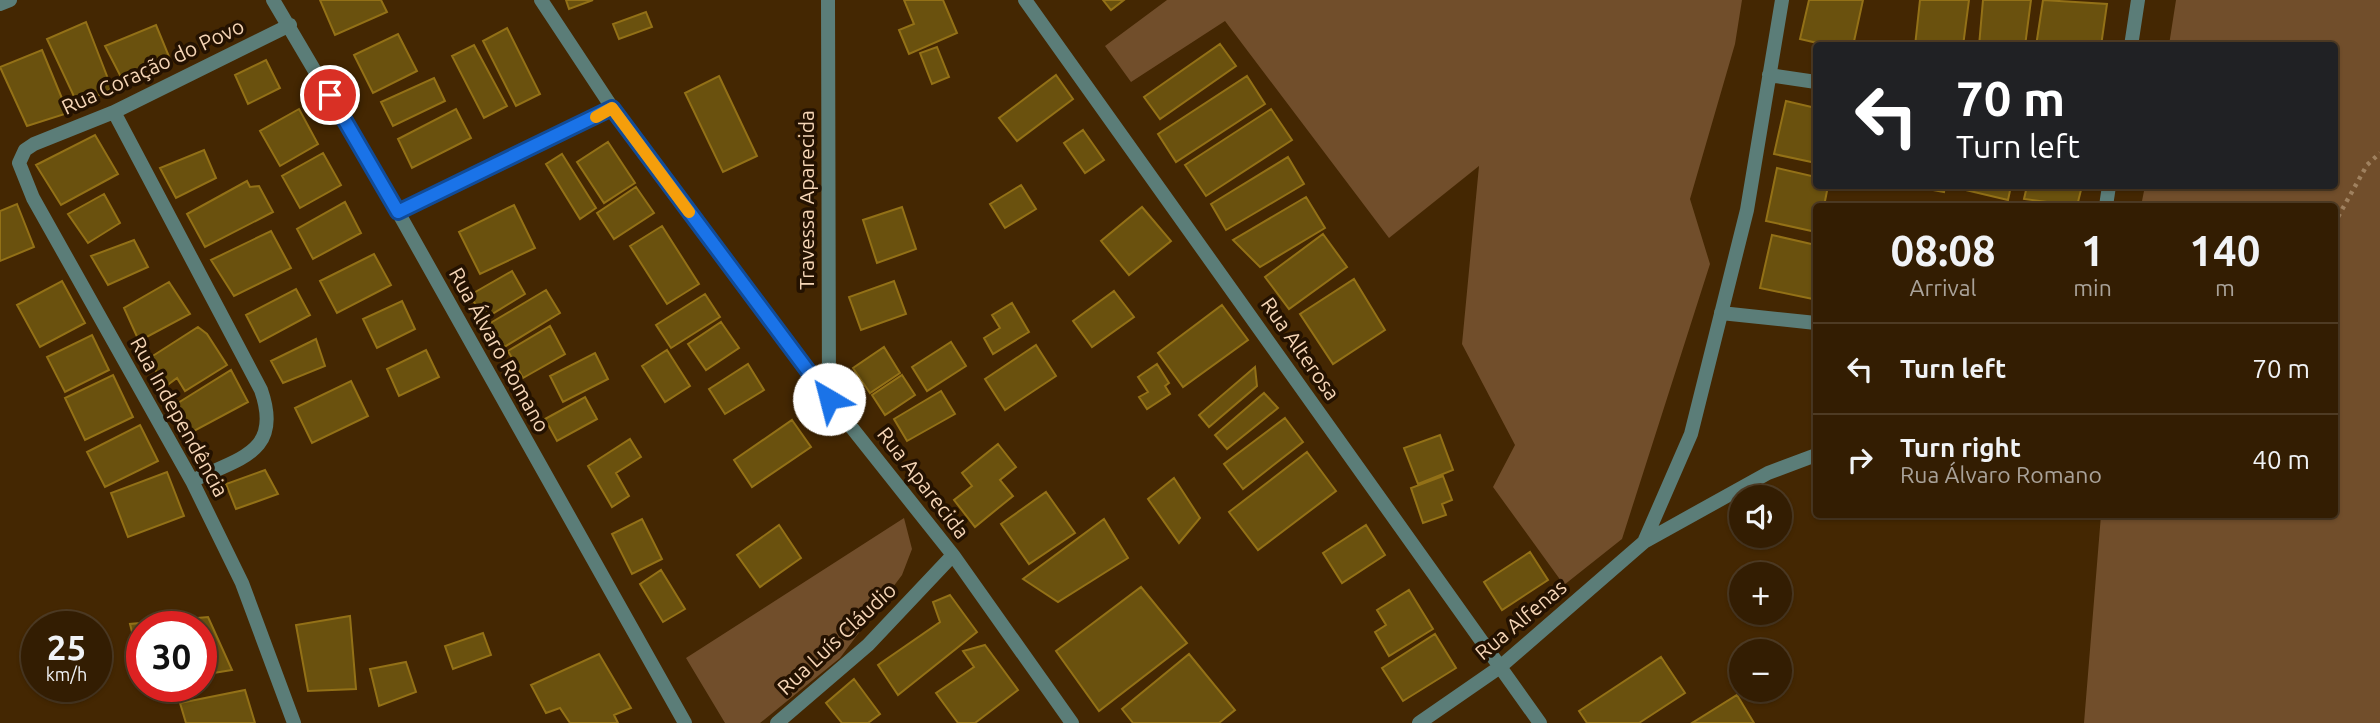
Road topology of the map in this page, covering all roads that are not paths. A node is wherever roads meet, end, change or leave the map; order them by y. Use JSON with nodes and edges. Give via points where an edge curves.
{"nodes":[{"id":1,"x":10,"y":0,"type":"edge"},
{"id":2,"x":273,"y":0,"type":"edge"},
{"id":3,"x":541,"y":0,"type":"edge"},
{"id":4,"x":828,"y":0,"type":"edge"},
{"id":5,"x":1025,"y":0,"type":"edge"},
{"id":6,"x":1782,"y":0,"type":"edge"},
{"id":7,"x":2138,"y":0,"type":"edge"},
{"id":8,"x":0,"y":4,"type":"edge"},
{"id":9,"x":290,"y":25,"type":"junction"},
{"id":10,"x":2133,"y":42,"type":"edge"},
{"id":11,"x":1769,"y":75,"type":"junction"},
{"id":12,"x":1813,"y":82,"type":"edge"},
{"id":13,"x":612,"y":108,"type":"junction"},
{"id":14,"x":114,"y":112,"type":"junction"},
{"id":15,"x":34,"y":144,"type":"joint"},
{"id":16,"x":398,"y":212,"type":"junction"},
{"id":17,"x":1721,"y":313,"type":"junction"},
{"id":18,"x":1813,"y":323,"type":"edge"},
{"id":19,"x":829,"y":399,"type":"junction"},
{"id":20,"x":1813,"y":456,"type":"edge"},
{"id":21,"x":192,"y":481,"type":"junction"},
{"id":22,"x":1644,"y":542,"type":"junction"},
{"id":23,"x":953,"y":555,"type":"junction"},
{"id":24,"x":1500,"y":667,"type":"junction"},
{"id":25,"x":294,"y":723,"type":"edge"},
{"id":26,"x":685,"y":723,"type":"edge"},
{"id":27,"x":777,"y":723,"type":"edge"},
{"id":28,"x":1072,"y":723,"type":"edge"},
{"id":29,"x":1419,"y":723,"type":"edge"},
{"id":30,"x":1540,"y":723,"type":"edge"}],
"edges":[{"from":1,"to":8,"type":"street"},
{"from":2,"to":9,"type":"street","name":"Rua Álvaro Romano"},
{"from":3,"to":13,"type":"street","name":"Rua Aparecida"},
{"from":4,"to":19,"type":"street","name":"Travessa Aparecida"},
{"from":5,"to":24,"type":"street","name":"Rua Alterosa"},
{"from":6,"to":11,"type":"street"},
{"from":7,"to":10,"type":"street"},
{"from":9,"to":14,"type":"street","name":"Rua Coração do Povo"},
{"from":9,"to":16,"type":"street","name":"Rua Álvaro Romano"},
{"from":11,"to":12,"type":"street"},
{"from":11,"to":17,"type":"street","via":[[1747,210]]},
{"from":13,"to":16,"type":"street"},
{"from":13,"to":19,"type":"street","name":"Rua Aparecida"},
{"from":14,"to":15,"type":"street","name":"Rua Coração do Povo"},
{"from":14,"to":21,"type":"street","via":[[268,409],[268,424],[257,448]]},
{"from":15,"to":21,"type":"street","name":"Rua Independência","via":[[19,163],[33,198]]},
{"from":16,"to":26,"type":"street","name":"Rua Álvaro Romano"},
{"from":17,"to":18,"type":"street"},
{"from":17,"to":22,"type":"street","via":[[1691,434]]},
{"from":19,"to":23,"type":"street","name":"Rua Aparecida"},
{"from":20,"to":22,"type":"street","via":[[1768,473]]},
{"from":21,"to":25,"type":"street","name":"Rua Independência","via":[[242,583]]},
{"from":22,"to":24,"type":"street","name":"Rua Alfenas"},
{"from":23,"to":27,"type":"street","name":"Rua Luís Cláudio","via":[[868,645]]},
{"from":23,"to":28,"type":"street","name":"Rua Aparecida"},
{"from":24,"to":29,"type":"street","name":"Rua Alfenas"},
{"from":24,"to":30,"type":"street","name":"Rua Alterosa"}]}
